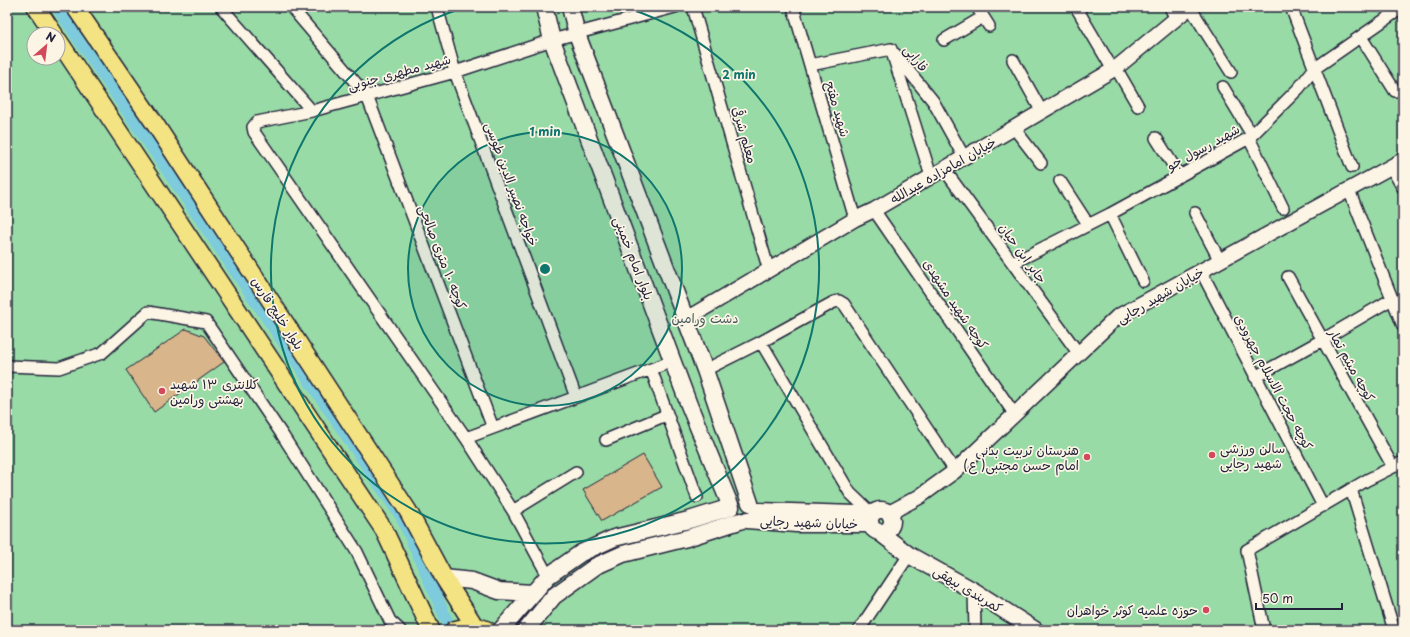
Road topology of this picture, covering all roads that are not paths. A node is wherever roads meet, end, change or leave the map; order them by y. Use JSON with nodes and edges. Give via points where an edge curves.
{"nodes":[{"id":1,"x":36,"y":7,"type":"edge"},
{"id":2,"x":75,"y":7,"type":"edge"},
{"id":3,"x":221,"y":7,"type":"edge"},
{"id":4,"x":291,"y":7,"type":"edge"},
{"id":5,"x":437,"y":7,"type":"edge"},
{"id":6,"x":544,"y":7,"type":"edge"},
{"id":7,"x":570,"y":7,"type":"edge"},
{"id":8,"x":675,"y":7,"type":"edge"},
{"id":9,"x":693,"y":7,"type":"edge"},
{"id":10,"x":793,"y":7,"type":"edge"},
{"id":11,"x":1076,"y":7,"type":"edge"},
{"id":12,"x":1190,"y":7,"type":"edge"},
{"id":13,"x":1291,"y":7,"type":"edge"},
{"id":14,"x":1403,"y":7,"type":"edge"},
{"id":15,"x":1173,"y":13,"type":"edge"},
{"id":16,"x":983,"y":17,"type":"edge"},
{"id":17,"x":49,"y":26,"type":"edge"},
{"id":18,"x":577,"y":34,"type":"junction"},
{"id":19,"x":1361,"y":37,"type":"junction"},
{"id":20,"x":552,"y":40,"type":"junction"},
{"id":21,"x":944,"y":40,"type":"dead end"},
{"id":22,"x":891,"y":49,"type":"junction"},
{"id":23,"x":66,"y":52,"type":"edge"},
{"id":24,"x":1013,"y":60,"type":"dead end"},
{"id":25,"x":810,"y":65,"type":"junction"},
{"id":26,"x":1115,"y":69,"type":"junction"},
{"id":27,"x":1314,"y":70,"type":"junction"},
{"id":28,"x":455,"y":72,"type":"junction"},
{"id":29,"x":1231,"y":72,"type":"dead end"},
{"id":30,"x":1223,"y":87,"type":"dead end"},
{"id":31,"x":1395,"y":91,"type":"dead end"},
{"id":32,"x":367,"y":96,"type":"junction"},
{"id":33,"x":1138,"y":106,"type":"dead end"},
{"id":34,"x":312,"y":111,"type":"junction"},
{"id":35,"x":1042,"y":112,"type":"junction"},
{"id":36,"x":1014,"y":128,"type":"junction"},
{"id":37,"x":1250,"y":137,"type":"junction"},
{"id":38,"x":1156,"y":138,"type":"dead end"},
{"id":39,"x":964,"y":157,"type":"junction"},
{"id":40,"x":1041,"y":163,"type":"dead end"},
{"id":41,"x":1397,"y":164,"type":"edge"},
{"id":42,"x":1352,"y":167,"type":"dead end"},
{"id":43,"x":944,"y":169,"type":"junction"},
{"id":44,"x":931,"y":176,"type":"junction"},
{"id":45,"x":1180,"y":176,"type":"junction"},
{"id":46,"x":1060,"y":181,"type":"dead end"},
{"id":47,"x":1403,"y":188,"type":"edge"},
{"id":48,"x":1349,"y":190,"type":"junction"},
{"id":49,"x":1283,"y":208,"type":"dead end"},
{"id":50,"x":874,"y":210,"type":"junction"},
{"id":51,"x":1195,"y":213,"type":"dead end"},
{"id":52,"x":1110,"y":214,"type":"junction"},
{"id":53,"x":855,"y":219,"type":"junction"},
{"id":54,"x":1088,"y":224,"type":"junction"},
{"id":55,"x":1220,"y":261,"type":"junction"},
{"id":56,"x":1013,"y":263,"type":"junction"},
{"id":57,"x":769,"y":271,"type":"junction"},
{"id":58,"x":1201,"y":272,"type":"junction"},
{"id":59,"x":1288,"y":277,"type":"dead end"},
{"id":60,"x":1143,"y":281,"type":"dead end"},
{"id":61,"x":1392,"y":299,"type":"junction"},
{"id":62,"x":686,"y":319,"type":"junction"},
{"id":63,"x":1403,"y":326,"type":"edge"},
{"id":64,"x":1322,"y":340,"type":"junction"},
{"id":65,"x":761,"y":342,"type":"junction"},
{"id":66,"x":1079,"y":354,"type":"junction"},
{"id":67,"x":673,"y":361,"type":"junction"},
{"id":68,"x":7,"y":366,"type":"edge"},
{"id":69,"x":651,"y":369,"type":"junction"},
{"id":70,"x":705,"y":370,"type":"junction"},
{"id":71,"x":1256,"y":377,"type":"junction"},
{"id":72,"x":576,"y":397,"type":"junction"},
{"id":73,"x":666,"y":415,"type":"junction"},
{"id":74,"x":1015,"y":415,"type":"junction"},
{"id":75,"x":493,"y":428,"type":"junction"},
{"id":76,"x":466,"y":438,"type":"junction"},
{"id":77,"x":606,"y":440,"type":"dead end"},
{"id":78,"x":1403,"y":462,"type":"edge"},
{"id":79,"x":1393,"y":467,"type":"junction"},
{"id":80,"x":955,"y":471,"type":"junction"},
{"id":81,"x":576,"y":472,"type":"dead end"},
{"id":82,"x":1351,"y":489,"type":"junction"},
{"id":83,"x":696,"y":497,"type":"dead end"},
{"id":84,"x":1323,"y":506,"type":"junction"},
{"id":85,"x":731,"y":507,"type":"junction"},
{"id":86,"x":513,"y":511,"type":"junction"},
{"id":87,"x":748,"y":513,"type":"junction"},
{"id":88,"x":880,"y":522,"type":"junction"},
{"id":89,"x":915,"y":558,"type":"junction"},
{"id":90,"x":548,"y":576,"type":"junction"},
{"id":91,"x":444,"y":578,"type":"junction"},
{"id":92,"x":974,"y":591,"type":"junction"},
{"id":93,"x":533,"y":593,"type":"junction"},
{"id":94,"x":468,"y":628,"type":"edge"},
{"id":95,"x":400,"y":630,"type":"edge"},
{"id":96,"x":431,"y":630,"type":"edge"},
{"id":97,"x":501,"y":630,"type":"edge"},
{"id":98,"x":526,"y":630,"type":"edge"},
{"id":99,"x":859,"y":630,"type":"edge"},
{"id":100,"x":975,"y":630,"type":"edge"},
{"id":101,"x":1035,"y":630,"type":"edge"},
{"id":102,"x":1264,"y":630,"type":"edge"},
{"id":103,"x":1394,"y":630,"type":"edge"}],
"edges":[{"from":1,"to":17,"type":"main road"},
{"from":2,"to":91,"type":"main road","name":"بلوار خلیج فارس","via":[[408,511]]},
{"from":3,"to":34,"type":"street"},
{"from":4,"to":32,"type":"street","name":"کوچه ۱۰ متری صالحی"},
{"from":5,"to":28,"type":"street","name":"خواجه نصیر الدین طوسی"},
{"from":6,"to":20,"type":"main road","name":"بلوار امام خمینی"},
{"from":7,"to":18,"type":"main road","name":"بلوار امام خمینی"},
{"from":8,"to":18,"type":"street","name":"شهید مطهری جنوبی"},
{"from":9,"to":57,"type":"street","name":"معلم شرقی"},
{"from":10,"to":25,"type":"street","name":"شهید مفتح"},
{"from":11,"to":26,"type":"street"},
{"from":12,"to":15,"type":"street","name":"خیابان امامزاده عبدالله"},
{"from":12,"to":29,"type":"street"},
{"from":13,"to":27,"type":"street"},
{"from":14,"to":19,"type":"street","name":"شهید رسول جو"},
{"from":15,"to":26,"type":"street","name":"خیابان امامزاده عبدالله"},
{"from":16,"to":21,"type":"street"},
{"from":18,"to":20,"type":"street","name":"شهید مطهری جنوبی"},
{"from":18,"to":62,"type":"main road","name":"بلوار امام خمینی"},
{"from":19,"to":27,"type":"street","name":"شهید رسول جو"},
{"from":19,"to":31,"type":"street"},
{"from":20,"to":28,"type":"street","name":"شهید مطهری جنوبی"},
{"from":20,"to":67,"type":"main road","name":"بلوار امام خمینی"},
{"from":22,"to":25,"type":"street"},
{"from":22,"to":39,"type":"street","name":"فارابی","via":[[933,101]]},
{"from":22,"to":44,"type":"street","name":"فارابی"},
{"from":23,"to":96,"type":"main road","via":[[384,530]]},
{"from":24,"to":35,"type":"street"},
{"from":25,"to":53,"type":"street","name":"شهید مفتح"},
{"from":26,"to":33,"type":"street"},
{"from":26,"to":35,"type":"street","name":"خیابان امامزاده عبدالله"},
{"from":27,"to":37,"type":"street","name":"شهید رسول جو"},
{"from":27,"to":42,"type":"street"},
{"from":28,"to":32,"type":"street","name":"شهید مطهری جنوبی"},
{"from":28,"to":72,"type":"street","name":"خواجه نصیر الدین طوسی"},
{"from":30,"to":37,"type":"street"},
{"from":32,"to":34,"type":"street","name":"شهید مطهری جنوبی"},
{"from":32,"to":75,"type":"street","name":"کوچه ۱۰ متری صالحی"},
{"from":34,"to":76,"type":"street","name":"شهید مطهری جنوبی","via":[[257,122],[253,127],[254,132]]},
{"from":35,"to":36,"type":"street","name":"خیابان امامزاده عبدالله"},
{"from":36,"to":39,"type":"street","name":"خیابان امامزاده عبدالله"},
{"from":36,"to":40,"type":"street"},
{"from":37,"to":45,"type":"street","name":"شهید رسول جو"},
{"from":37,"to":49,"type":"street"},
{"from":38,"to":45,"type":"street"},
{"from":39,"to":43,"type":"street","name":"خیابان امامزاده عبدالله"},
{"from":41,"to":47,"type":"street"},
{"from":41,"to":48,"type":"street","name":"خیابان شهید رجایی"},
{"from":43,"to":44,"type":"street","name":"خیابان امامزاده عبدالله"},
{"from":43,"to":56,"type":"street","name":"جابر ابن حیان"},
{"from":44,"to":50,"type":"street","name":"خیابان امامزاده عبدالله"},
{"from":45,"to":52,"type":"street","name":"شهید رسول جو"},
{"from":46,"to":54,"type":"street"},
{"from":48,"to":55,"type":"street","name":"خیابان شهید رجایی"},
{"from":48,"to":61,"type":"street"},
{"from":50,"to":53,"type":"street","name":"خیابان امامزاده عبدالله"},
{"from":50,"to":74,"type":"street","name":"کوچه شهید مشهدی"},
{"from":51,"to":55,"type":"street"},
{"from":52,"to":54,"type":"street","name":"شهید رسول جو"},
{"from":52,"to":60,"type":"street"},
{"from":53,"to":57,"type":"street","name":"خیابان امامزاده عبدالله"},
{"from":54,"to":56,"type":"street","name":"شهید رسول جو"},
{"from":55,"to":58,"type":"street","name":"خیابان شهید رجایی"},
{"from":56,"to":66,"type":"street","name":"جابر ابن حیان"},
{"from":57,"to":62,"type":"street","name":"خیابان امامزاده عبدالله"},
{"from":58,"to":66,"type":"street","name":"خیابان شهید رجایی","via":[[1118,317]]},
{"from":58,"to":71,"type":"street","name":"کوچه حجت الاسلام جهرودی"},
{"from":59,"to":64,"type":"street","name":"کوچه میثم تمار"},
{"from":61,"to":63,"type":"street"},
{"from":61,"to":64,"type":"street"},
{"from":62,"to":70,"type":"main road","name":"بلوار امام خمینی"},
{"from":64,"to":71,"type":"street"},
{"from":64,"to":79,"type":"street","name":"کوچه میثم تمار"},
{"from":65,"to":70,"type":"street"},
{"from":65,"to":80,"type":"street","via":[[840,301]]},
{"from":65,"to":88,"type":"street","via":[[850,493]]},
{"from":66,"to":74,"type":"street","name":"خیابان شهید رجایی"},
{"from":67,"to":69,"type":"street"},
{"from":67,"to":85,"type":"main road","name":"بلوار امام خمینی"},
{"from":68,"to":95,"type":"street","via":[[59,368],[102,353],[148,312],[206,322],[357,552],[390,621]]},
{"from":69,"to":72,"type":"street"},
{"from":69,"to":73,"type":"street"},
{"from":70,"to":87,"type":"main road","name":"بلوار امام خمینی"},
{"from":71,"to":84,"type":"street","name":"کوچه حجت الاسلام جهرودی"},
{"from":72,"to":75,"type":"street"},
{"from":73,"to":77,"type":"street"},
{"from":73,"to":83,"type":"street"},
{"from":74,"to":80,"type":"street","name":"خیابان شهید رجایی"},
{"from":75,"to":76,"type":"street"},
{"from":76,"to":86,"type":"street"},
{"from":78,"to":79,"type":"street"},
{"from":79,"to":82,"type":"street"},
{"from":80,"to":88,"type":"street","name":"خیابان شهید رجایی"},
{"from":81,"to":86,"type":"street"},
{"from":82,"to":84,"type":"street"},
{"from":82,"to":103,"type":"street"},
{"from":84,"to":102,"type":"street","via":[[1247,550]]},
{"from":85,"to":87,"type":"main road","name":"خیابان شهید رجایی","via":[[735,501],[745,499]]},
{"from":85,"to":90,"type":"main road","via":[[614,538],[581,553]]},
{"from":86,"to":90,"type":"street"},
{"from":87,"to":88,"type":"main road","name":"خیابان شهید رجایی","via":[[796,524]]},
{"from":87,"to":98,"type":"main road","via":[[687,538],[623,554],[596,566],[554,596]]},
{"from":88,"to":89,"type":"main road","name":"کمربندی بیهقی","via":[[915,549]]},
{"from":89,"to":92,"type":"main road","name":"کمربندی بیهقی"},
{"from":89,"to":99,"type":"street"},
{"from":90,"to":93,"type":"main road"},
{"from":91,"to":93,"type":"main road","via":[[472,581],[499,592]]},
{"from":91,"to":94,"type":"main road","name":"بلوار خلیج فارس"},
{"from":92,"to":100,"type":"street"},
{"from":92,"to":101,"type":"main road","name":"کمربندی بیهقی"},
{"from":93,"to":97,"type":"main road"}]}
